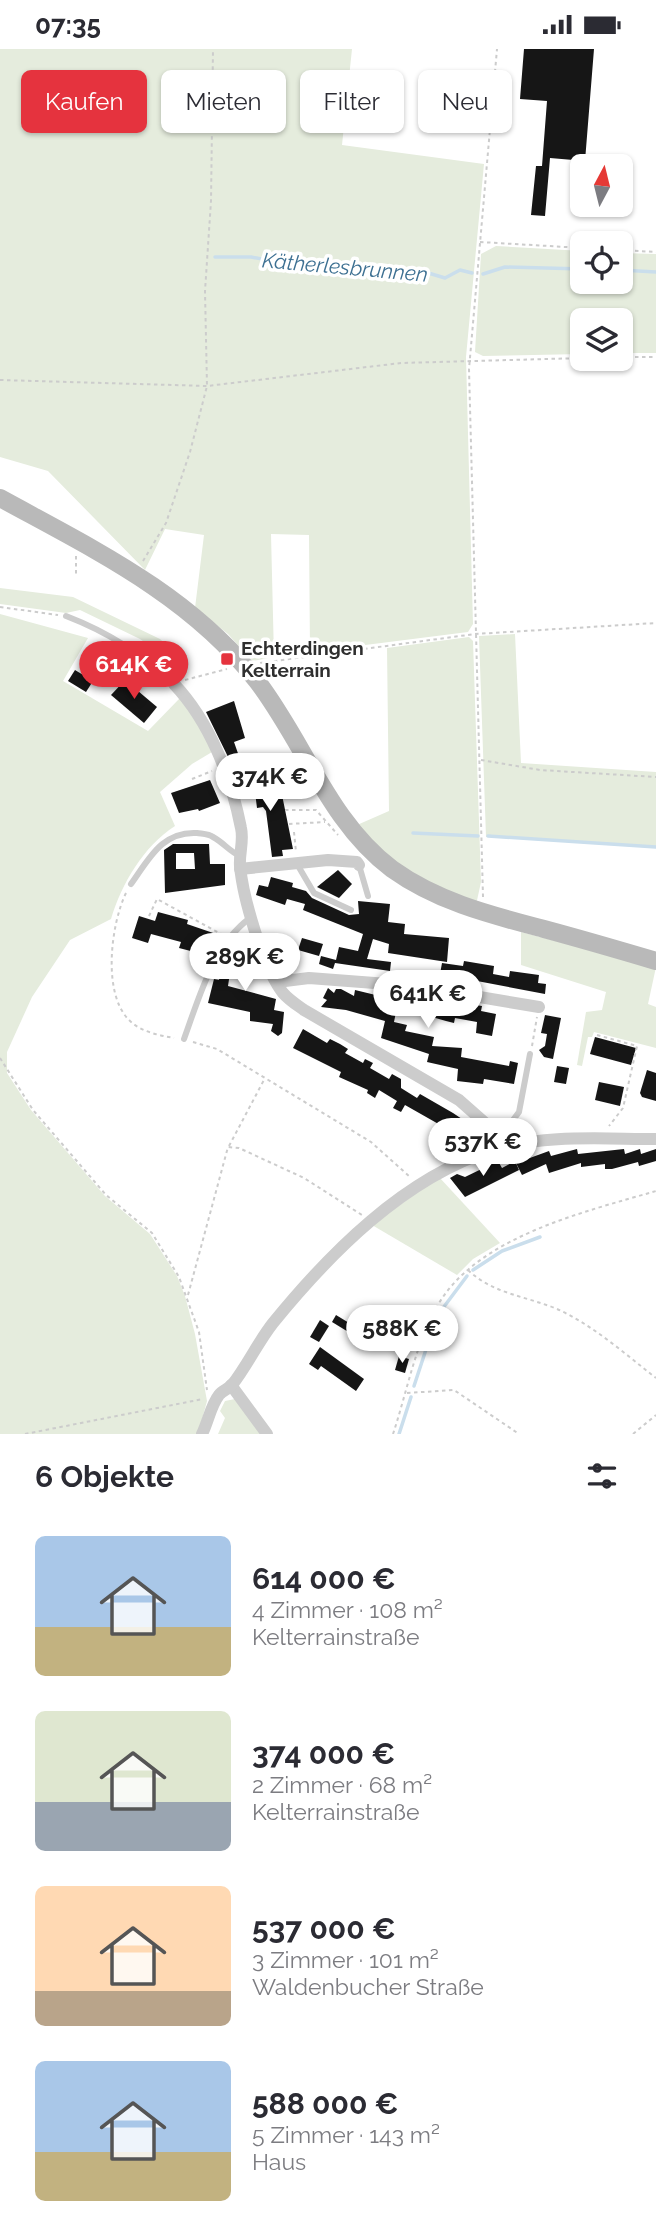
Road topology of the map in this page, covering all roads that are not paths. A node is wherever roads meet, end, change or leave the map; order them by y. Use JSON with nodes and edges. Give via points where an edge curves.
{"nodes":[{"id":1,"x":0,"y":498,"type":"edge"},
{"id":2,"x":66,"y":616,"type":"road end"},
{"id":3,"x":174,"y":684,"type":"joint"},
{"id":4,"x":240,"y":863,"type":"junction"},
{"id":5,"x":297,"y":863,"type":"junction"},
{"id":6,"x":359,"y":865,"type":"joint"},
{"id":7,"x":131,"y":884,"type":"road end"},
{"id":8,"x":368,"y":896,"type":"dead end"},
{"id":9,"x":351,"y":910,"type":"dead end"},
{"id":10,"x":252,"y":917,"type":"junction"},
{"id":11,"x":656,"y":961,"type":"edge"},
{"id":12,"x":276,"y":982,"type":"junction"},
{"id":13,"x":538,"y":1013,"type":"road end"},
{"id":14,"x":184,"y":1039,"type":"road end"},
{"id":15,"x":530,"y":1054,"type":"road end"},
{"id":16,"x":656,"y":1139,"type":"edge"},
{"id":17,"x":506,"y":1140,"type":"junction"},
{"id":18,"x":232,"y":1385,"type":"junction"},
{"id":19,"x":205,"y":1429,"type":"edge"},
{"id":20,"x":267,"y":1434,"type":"edge"}],
"edges":[{"from":1,"to":11,"type":"main road","via":[[135,573],[209,630],[273,703],[343,819],[368,847],[415,884],[482,912]]},
{"from":2,"to":3,"type":"lane","via":[[113,639]]},
{"from":3,"to":4,"type":"street","via":[[200,717],[235,798],[242,833]]},
{"from":4,"to":5,"type":"street"},
{"from":4,"to":7,"type":"lane","via":[[212,836],[186,833],[165,839]]},
{"from":4,"to":10,"type":"street"},
{"from":5,"to":6,"type":"street","via":[[328,860]]},
{"from":5,"to":9,"type":"lane","via":[[314,893]]},
{"from":6,"to":8,"type":"lane"},
{"from":10,"to":12,"type":"street"},
{"from":10,"to":14,"type":"lane","via":[[231,939],[204,983]]},
{"from":12,"to":13,"type":"street","via":[[309,978],[414,986]]},
{"from":12,"to":17,"type":"street","via":[[304,1010],[451,1095]]},
{"from":15,"to":17,"type":"lane","via":[[519,1112]]},
{"from":16,"to":17,"type":"street"},
{"from":17,"to":18,"type":"street","via":[[417,1186],[371,1222],[283,1311]]},
{"from":18,"to":19,"type":"street","via":[[219,1395]]},
{"from":18,"to":20,"type":"street"}]}
